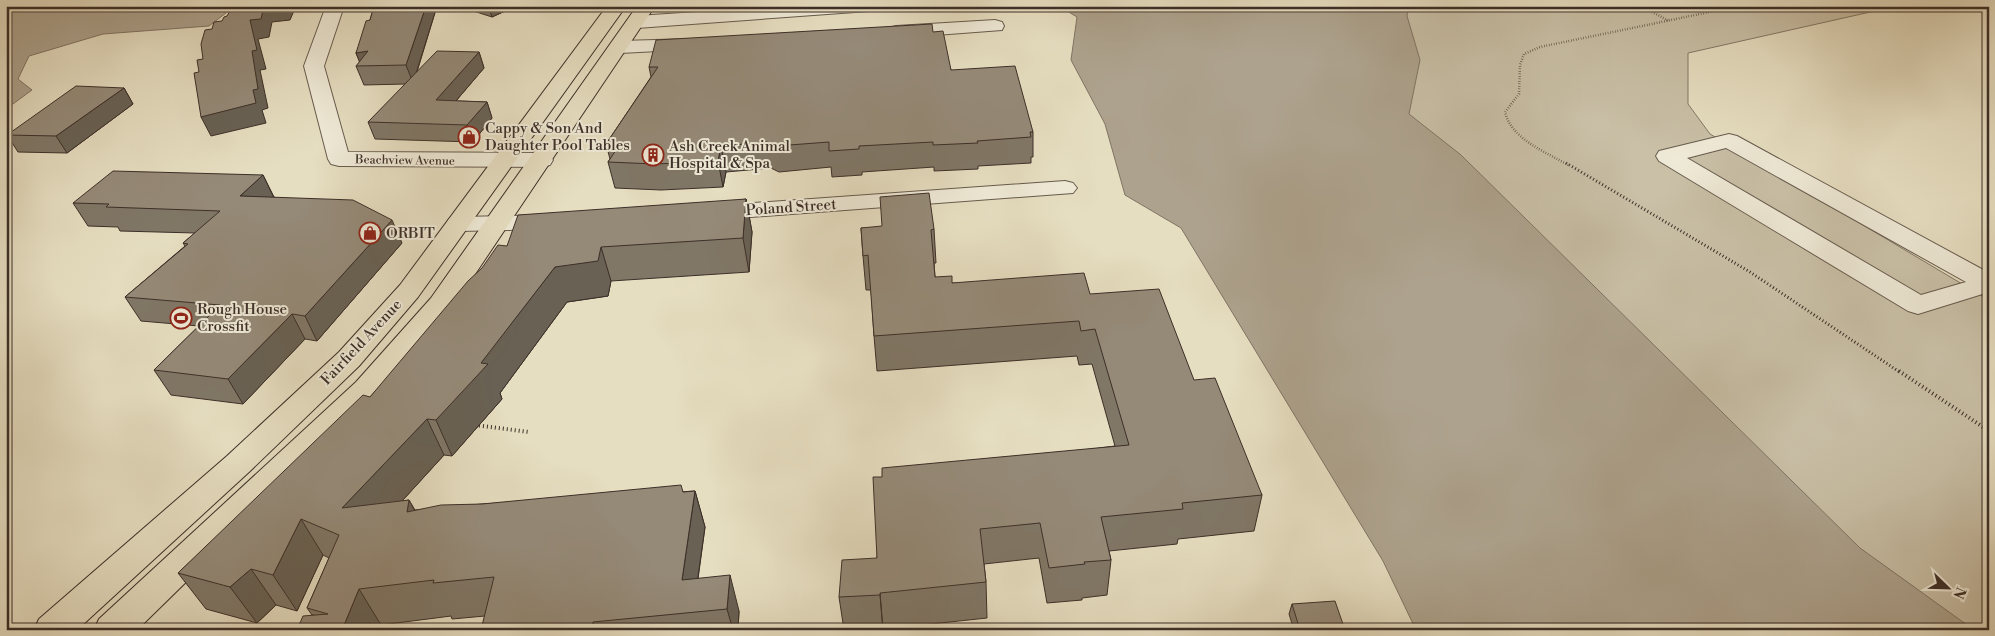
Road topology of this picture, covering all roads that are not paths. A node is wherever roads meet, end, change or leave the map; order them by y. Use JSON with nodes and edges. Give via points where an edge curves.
{"nodes":[{"id":1,"x":335,"y":6,"type":"edge"},
{"id":2,"x":869,"y":6,"type":"edge"},
{"id":3,"x":626,"y":15,"type":"edge"},
{"id":4,"x":995,"y":26,"type":"dead end"},
{"id":5,"x":878,"y":33,"type":"edge"},
{"id":6,"x":712,"y":43,"type":"edge"},
{"id":7,"x":588,"y":46,"type":"junction"},
{"id":8,"x":620,"y":47,"type":"junction"},
{"id":9,"x":542,"y":160,"type":"junction"},
{"id":10,"x":504,"y":161,"type":"junction"},
{"id":11,"x":1065,"y":188,"type":"dead end"},
{"id":12,"x":690,"y":215,"type":"edge"},
{"id":13,"x":575,"y":222,"type":"edge"},
{"id":14,"x":458,"y":224,"type":"junction"},
{"id":15,"x":498,"y":224,"type":"junction"},
{"id":16,"x":1989,"y":284,"type":"edge"},
{"id":17,"x":292,"y":413,"type":"junction"},
{"id":18,"x":332,"y":422,"type":"junction"},
{"id":19,"x":52,"y":630,"type":"edge"},
{"id":20,"x":112,"y":630,"type":"edge"}],
"edges":[{"from":1,"to":10,"type":"street","name":"Beachview Avenue","via":[[314,66],[339,159]]},
{"from":2,"to":3,"type":"street"},
{"from":3,"to":7,"type":"main road","name":"Fairfield Avenue"},
{"from":3,"to":8,"type":"main road"},
{"from":4,"to":5,"type":"street"},
{"from":6,"to":8,"type":"street"},
{"from":7,"to":8,"type":"main road"},
{"from":7,"to":10,"type":"main road","name":"Fairfield Avenue"},
{"from":8,"to":9,"type":"main road"},
{"from":9,"to":10,"type":"street","name":"Beachview Avenue"},
{"from":9,"to":15,"type":"main road"},
{"from":10,"to":14,"type":"main road","name":"Fairfield Avenue"},
{"from":11,"to":12,"type":"street","name":"Poland Street"},
{"from":13,"to":15,"type":"street"},
{"from":14,"to":15,"type":"street"},
{"from":14,"to":17,"type":"main road","name":"Fairfield Avenue","via":[[409,291],[349,359]]},
{"from":15,"to":18,"type":"main road","via":[[441,304]]},
{"from":16,"to":16,"type":"street","via":[[1918,305],[1667,156],[1729,141]]},
{"from":17,"to":18,"type":"main road"},
{"from":17,"to":19,"type":"main road","name":"Fairfield Avenue"},
{"from":18,"to":20,"type":"main road"}]}
